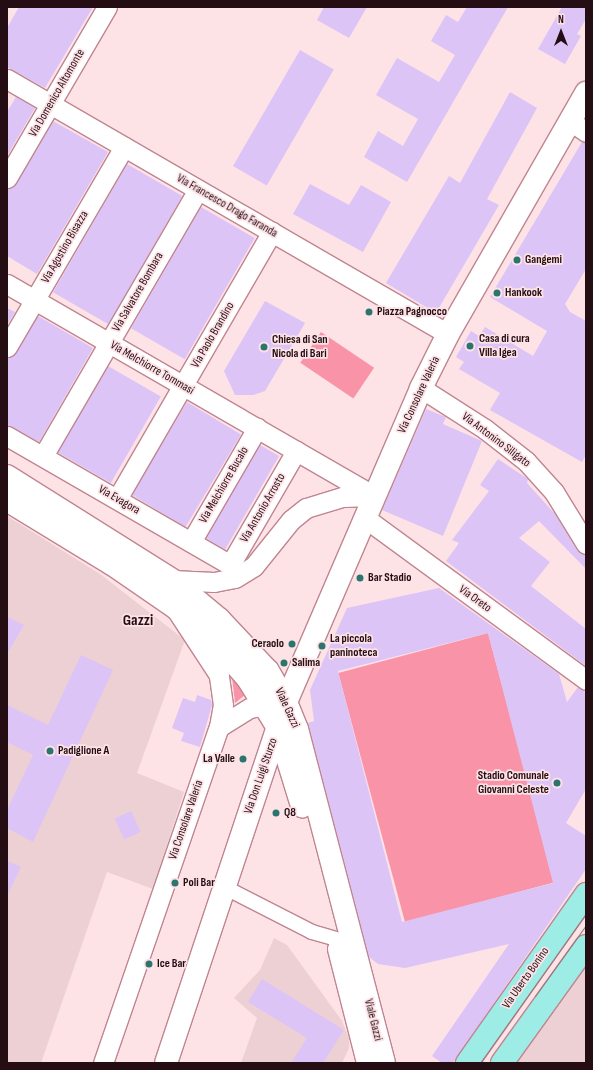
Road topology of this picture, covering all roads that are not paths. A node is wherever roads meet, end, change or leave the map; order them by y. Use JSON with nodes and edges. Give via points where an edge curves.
{"nodes":[{"id":1,"x":107,"y":7,"type":"edge"},
{"id":2,"x":7,"y":79,"type":"edge"},
{"id":3,"x":586,"y":93,"type":"edge"},
{"id":4,"x":50,"y":104,"type":"junction"},
{"id":5,"x":578,"y":126,"type":"edge"},
{"id":6,"x":124,"y":147,"type":"junction"},
{"id":7,"x":7,"y":178,"type":"edge"},
{"id":8,"x":198,"y":190,"type":"junction"},
{"id":9,"x":272,"y":232,"type":"junction"},
{"id":10,"x":7,"y":284,"type":"edge"},
{"id":11,"x":34,"y":300,"type":"junction"},
{"id":12,"x":448,"y":334,"type":"junction"},
{"id":13,"x":109,"y":343,"type":"junction"},
{"id":14,"x":7,"y":346,"type":"edge"},
{"id":15,"x":183,"y":386,"type":"junction"},
{"id":16,"x":421,"y":388,"type":"junction"},
{"id":17,"x":257,"y":428,"type":"junction"},
{"id":18,"x":7,"y":436,"type":"edge"},
{"id":19,"x":296,"y":451,"type":"junction"},
{"id":20,"x":43,"y":456,"type":"junction"},
{"id":21,"x":7,"y":476,"type":"edge"},
{"id":22,"x":374,"y":496,"type":"junction"},
{"id":23,"x":117,"y":499,"type":"junction"},
{"id":24,"x":7,"y":500,"type":"edge"},
{"id":25,"x":365,"y":518,"type":"junction"},
{"id":26,"x":191,"y":542,"type":"junction"},
{"id":27,"x":586,"y":544,"type":"edge"},
{"id":28,"x":230,"y":565,"type":"joint"},
{"id":29,"x":172,"y":580,"type":"junction"},
{"id":30,"x":176,"y":608,"type":"junction"},
{"id":31,"x":586,"y":680,"type":"edge"},
{"id":32,"x":286,"y":702,"type":"junction"},
{"id":33,"x":264,"y":704,"type":"junction"},
{"id":34,"x":219,"y":727,"type":"junction"},
{"id":35,"x":278,"y":728,"type":"junction"},
{"id":36,"x":224,"y":887,"type":"junction"},
{"id":37,"x":586,"y":894,"type":"edge"},
{"id":38,"x":336,"y":939,"type":"junction"},
{"id":39,"x":586,"y":946,"type":"edge"},
{"id":40,"x":103,"y":1063,"type":"edge"},
{"id":41,"x":166,"y":1063,"type":"edge"},
{"id":42,"x":368,"y":1063,"type":"edge"},
{"id":43,"x":384,"y":1063,"type":"edge"},
{"id":44,"x":467,"y":1063,"type":"edge"},
{"id":45,"x":502,"y":1063,"type":"edge"}],
"edges":[{"from":1,"to":4,"type":"street","name":"Via Domenico Altomonte"},
{"from":2,"to":4,"type":"street","name":"Via Francesco Drago Faranda"},
{"from":3,"to":5,"type":"main road","name":"Via Consolare Valeria"},
{"from":4,"to":6,"type":"street","name":"Via Francesco Drago Faranda"},
{"from":4,"to":7,"type":"street","name":"Via Domenico Altomonte"},
{"from":5,"to":12,"type":"main road","name":"Via Consolare Valeria"},
{"from":6,"to":8,"type":"street","name":"Via Francesco Drago Faranda"},
{"from":6,"to":11,"type":"street","name":"Via Agostino Bisazza"},
{"from":8,"to":9,"type":"street","name":"Via Francesco Drago Faranda"},
{"from":8,"to":13,"type":"street","name":"Via Salvatore Bombara"},
{"from":9,"to":12,"type":"street","name":"Via Francesco Drago Faranda"},
{"from":9,"to":15,"type":"street","name":"Via Paolo Brandino"},
{"from":10,"to":11,"type":"street","name":"Via Melchiorre Tommasi"},
{"from":11,"to":13,"type":"street","name":"Via Melchiorre Tommasi"},
{"from":11,"to":14,"type":"street","name":"Via Agostino Bisazza"},
{"from":12,"to":16,"type":"main road","name":"Via Consolare Valeria"},
{"from":13,"to":15,"type":"street","name":"Via Melchiorre Tommasi"},
{"from":13,"to":20,"type":"street","name":"Via Salvatore Bombara"},
{"from":15,"to":17,"type":"street","name":"Via Melchiorre Tommasi"},
{"from":15,"to":23,"type":"street","name":"Via Paolo Brandino"},
{"from":16,"to":22,"type":"main road","name":"Via Consolare Valeria"},
{"from":16,"to":27,"type":"street","name":"Via Antonino Siligato","via":[[485,430],[526,461],[554,492]]},
{"from":17,"to":19,"type":"street","name":"Via Melchiorre Tommasi"},
{"from":17,"to":26,"type":"street","name":"Via Melchiorre Bucalo"},
{"from":18,"to":20,"type":"street","name":"Via Evagora"},
{"from":19,"to":22,"type":"street","name":"Via Melchiorre Tommasi"},
{"from":19,"to":28,"type":"street","name":"Via Antonio Arrosto"},
{"from":20,"to":23,"type":"street","name":"Via Evagora"},
{"from":21,"to":29,"type":"main road","name":"Viale Gazzi"},
{"from":22,"to":25,"type":"main road","name":"Via Don Luigi Sturzo"},
{"from":22,"to":29,"type":"street","via":[[343,497],[306,508],[292,520],[254,566],[235,578],[214,582]]},
{"from":23,"to":26,"type":"street","name":"Via Evagora"},
{"from":24,"to":30,"type":"main road","name":"Viale Gazzi","via":[[112,564]]},
{"from":25,"to":31,"type":"street","name":"Via Oreto"},
{"from":25,"to":32,"type":"main road","name":"Via Don Luigi Sturzo"},
{"from":26,"to":28,"type":"street","name":"Via Evagora"},
{"from":29,"to":32,"type":"main road","name":"Viale Gazzi","via":[[219,619],[240,641],[268,671]]},
{"from":30,"to":33,"type":"main road","name":"Viale Gazzi","via":[[209,634],[226,652]]},
{"from":30,"to":34,"type":"street","name":"Via Consolare Valeria","via":[[188,631],[219,675],[223,705]]},
{"from":32,"to":33,"type":"street"},
{"from":32,"to":35,"type":"main road","name":"Via Don Luigi Sturzo"},
{"from":32,"to":43,"type":"main road","name":"Viale Gazzi","via":[[301,744]]},
{"from":33,"to":34,"type":"street","via":[[238,713]]},
{"from":33,"to":35,"type":"main road","name":"Viale Gazzi"},
{"from":34,"to":40,"type":"street","name":"Via Consolare Valeria"},
{"from":35,"to":36,"type":"main road","name":"Via Don Luigi Sturzo"},
{"from":35,"to":38,"type":"main road","name":"Viale Gazzi","via":[[300,797]]},
{"from":36,"to":38,"type":"street","via":[[312,932]]},
{"from":36,"to":41,"type":"main road","name":"Via Don Luigi Sturzo"},
{"from":37,"to":44,"type":"main road","name":"Via Uberto Bonino"},
{"from":38,"to":42,"type":"main road","name":"Viale Gazzi"},
{"from":39,"to":45,"type":"main road"}]}
